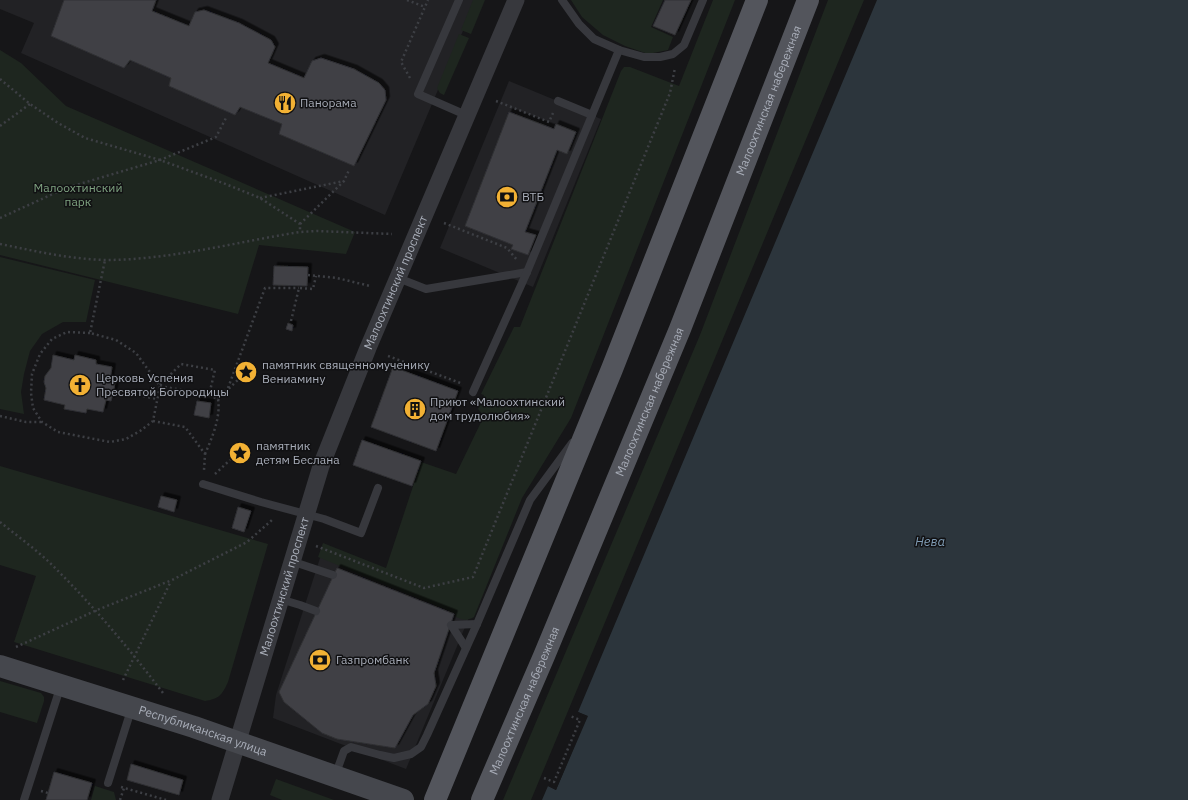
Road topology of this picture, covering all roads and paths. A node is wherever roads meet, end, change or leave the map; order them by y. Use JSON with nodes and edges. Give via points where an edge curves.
{"nodes":[{"id":1,"x":408,"y":0,"type":"edge"},
{"id":2,"x":428,"y":0,"type":"edge"},
{"id":3,"x":459,"y":0,"type":"edge"},
{"id":4,"x":516,"y":0,"type":"edge"},
{"id":5,"x":562,"y":0,"type":"edge"},
{"id":6,"x":703,"y":0,"type":"edge"},
{"id":7,"x":757,"y":0,"type":"edge"},
{"id":8,"x":808,"y":0,"type":"edge"},
{"id":9,"x":425,"y":7,"type":"junction"},
{"id":10,"x":619,"y":50,"type":"junction"},
{"id":11,"x":674,"y":54,"type":"junction"},
{"id":12,"x":0,"y":79,"type":"edge"},
{"id":13,"x":418,"y":94,"type":"junction"},
{"id":14,"x":496,"y":101,"type":"dead end"},
{"id":15,"x":558,"y":101,"type":"joint"},
{"id":16,"x":30,"y":104,"type":"junction"},
{"id":17,"x":592,"y":115,"type":"junction"},
{"id":18,"x":466,"y":116,"type":"junction"},
{"id":19,"x":226,"y":118,"type":"dead end"},
{"id":20,"x":0,"y":126,"type":"edge"},
{"id":21,"x":160,"y":160,"type":"junction"},
{"id":22,"x":349,"y":170,"type":"dead end"},
{"id":23,"x":344,"y":180,"type":"junction"},
{"id":24,"x":260,"y":198,"type":"junction"},
{"id":25,"x":0,"y":218,"type":"edge"},
{"id":26,"x":444,"y":223,"type":"dead end"},
{"id":27,"x":300,"y":224,"type":"junction"},
{"id":28,"x":300,"y":232,"type":"junction"},
{"id":29,"x":392,"y":234,"type":"dead end"},
{"id":30,"x":0,"y":244,"type":"edge"},
{"id":31,"x":507,"y":248,"type":"dead end"},
{"id":32,"x":105,"y":260,"type":"junction"},
{"id":33,"x":527,"y":272,"type":"junction"},
{"id":34,"x":308,"y":275,"type":"dead end"},
{"id":35,"x":316,"y":276,"type":"junction"},
{"id":36,"x":398,"y":278,"type":"junction"},
{"id":37,"x":370,"y":286,"type":"dead end"},
{"id":38,"x":299,"y":288,"type":"junction"},
{"id":39,"x":291,"y":321,"type":"dead end"},
{"id":40,"x":90,"y":333,"type":"junction"},
{"id":41,"x":388,"y":356,"type":"dead end"},
{"id":42,"x":241,"y":377,"type":"dead end"},
{"id":43,"x":160,"y":386,"type":"junction"},
{"id":44,"x":228,"y":388,"type":"junction"},
{"id":45,"x":114,"y":390,"type":"dead end"},
{"id":46,"x":474,"y":390,"type":"joint"},
{"id":47,"x":209,"y":395,"type":"junction"},
{"id":48,"x":157,"y":399,"type":"junction"},
{"id":49,"x":218,"y":399,"type":"junction"},
{"id":50,"x":0,"y":416,"type":"edge"},
{"id":51,"x":592,"y":416,"type":"junction"},
{"id":52,"x":153,"y":420,"type":"junction"},
{"id":53,"x":42,"y":422,"type":"junction"},
{"id":54,"x":205,"y":454,"type":"junction"},
{"id":55,"x":203,"y":484,"type":"joint"},
{"id":56,"x":378,"y":488,"type":"dead end"},
{"id":57,"x":284,"y":509,"type":"junction"},
{"id":58,"x":305,"y":514,"type":"junction"},
{"id":59,"x":0,"y":522,"type":"edge"},
{"id":60,"x":316,"y":546,"type":"dead end"},
{"id":61,"x":291,"y":561,"type":"junction"},
{"id":62,"x":333,"y":575,"type":"dead end"},
{"id":63,"x":172,"y":580,"type":"junction"},
{"id":64,"x":280,"y":599,"type":"junction"},
{"id":65,"x":97,"y":610,"type":"junction"},
{"id":66,"x":316,"y":611,"type":"dead end"},
{"id":67,"x":477,"y":624,"type":"junction"},
{"id":68,"x":16,"y":647,"type":"dead end"},
{"id":69,"x":466,"y":648,"type":"junction"},
{"id":70,"x":135,"y":656,"type":"junction"},
{"id":71,"x":0,"y":666,"type":"edge"},
{"id":72,"x":123,"y":680,"type":"dead end"},
{"id":73,"x":61,"y":684,"type":"junction"},
{"id":74,"x":163,"y":693,"type":"dead end"},
{"id":75,"x":132,"y":707,"type":"junction"},
{"id":76,"x":570,"y":716,"type":"dead end"},
{"id":77,"x":237,"y":742,"type":"junction"},
{"id":78,"x":335,"y":776,"type":"junction"},
{"id":79,"x":544,"y":778,"type":"dead end"},
{"id":80,"x":108,"y":783,"type":"joint"},
{"id":81,"x":124,"y":788,"type":"junction"},
{"id":82,"x":24,"y":800,"type":"edge"},
{"id":83,"x":120,"y":800,"type":"edge"},
{"id":84,"x":166,"y":800,"type":"edge"},
{"id":85,"x":220,"y":800,"type":"edge"},
{"id":86,"x":403,"y":800,"type":"edge"},
{"id":87,"x":435,"y":800,"type":"edge"},
{"id":88,"x":482,"y":800,"type":"edge"}],
"edges":[{"from":1,"to":9,"type":"path"},
{"from":2,"to":9,"type":"path"},
{"from":3,"to":13,"type":"lane"},
{"from":4,"to":18,"type":"street","name":"Малоохтинский проспект"},
{"from":5,"to":10,"type":"lane","via":[[578,24],[594,39]]},
{"from":6,"to":11,"type":"lane","via":[[684,45]]},
{"from":7,"to":51,"type":"main road"},
{"from":8,"to":88,"type":"main road","name":"Малоохтинская набережная","via":[[680,329]]},
{"from":9,"to":13,"type":"path","via":[[401,62]]},
{"from":10,"to":11,"type":"lane","via":[[644,57]]},
{"from":10,"to":17,"type":"lane"},
{"from":11,"to":60,"type":"path","via":[[675,68],[670,93],[473,577],[424,588]]},
{"from":12,"to":16,"type":"path"},
{"from":13,"to":18,"type":"lane"},
{"from":14,"to":15,"type":"path","via":[[549,122]]},
{"from":15,"to":17,"type":"lane"},
{"from":16,"to":20,"type":"path"},
{"from":16,"to":21,"type":"path","via":[[85,138]]},
{"from":17,"to":33,"type":"lane"},
{"from":18,"to":36,"type":"street","name":"Малоохтинский проспект"},
{"from":19,"to":21,"type":"path","via":[[216,137]]},
{"from":21,"to":24,"type":"path"},
{"from":21,"to":25,"type":"path","via":[[66,188]]},
{"from":22,"to":23,"type":"path"},
{"from":23,"to":24,"type":"path"},
{"from":23,"to":27,"type":"path"},
{"from":24,"to":27,"type":"path"},
{"from":26,"to":31,"type":"path"},
{"from":27,"to":28,"type":"path"},
{"from":28,"to":29,"type":"path"},
{"from":28,"to":32,"type":"path","via":[[199,250]]},
{"from":30,"to":32,"type":"path","via":[[63,257]]},
{"from":32,"to":40,"type":"path"},
{"from":33,"to":36,"type":"lane","via":[[426,289]]},
{"from":33,"to":46,"type":"lane"},
{"from":34,"to":35,"type":"path"},
{"from":35,"to":37,"type":"path"},
{"from":35,"to":38,"type":"path","via":[[313,289]]},
{"from":36,"to":58,"type":"street","name":"Малоохтинский проспект","via":[[348,397]]},
{"from":38,"to":39,"type":"path"},
{"from":38,"to":44,"type":"path","via":[[265,288]]},
{"from":40,"to":43,"type":"path","via":[[116,340],[136,353]]},
{"from":40,"to":53,"type":"path","via":[[67,332],[52,339],[40,354],[32,374],[31,393],[33,408]]},
{"from":41,"to":46,"type":"path"},
{"from":42,"to":44,"type":"path"},
{"from":43,"to":47,"type":"path"},
{"from":43,"to":47,"type":"path","via":[[181,364],[215,370]]},
{"from":43,"to":48,"type":"path"},
{"from":44,"to":49,"type":"path"},
{"from":45,"to":48,"type":"path"},
{"from":47,"to":49,"type":"path"},
{"from":48,"to":52,"type":"path"},
{"from":49,"to":54,"type":"path","via":[[219,408]]},
{"from":50,"to":53,"type":"path","via":[[26,422]]},
{"from":51,"to":67,"type":"lane","via":[[530,500]]},
{"from":51,"to":87,"type":"main road"},
{"from":52,"to":53,"type":"path","via":[[126,439],[110,442],[58,432]]},
{"from":52,"to":54,"type":"path","via":[[185,427]]},
{"from":54,"to":55,"type":"path"},
{"from":55,"to":57,"type":"lane"},
{"from":56,"to":58,"type":"lane","via":[[361,533]]},
{"from":57,"to":58,"type":"lane"},
{"from":57,"to":63,"type":"path","via":[[247,542]]},
{"from":58,"to":61,"type":"street","name":"Малоохтинский проспект"},
{"from":59,"to":65,"type":"path","via":[[48,561]]},
{"from":61,"to":62,"type":"lane"},
{"from":61,"to":64,"type":"street","name":"Малоохтинский проспект"},
{"from":63,"to":65,"type":"path"},
{"from":63,"to":70,"type":"path"},
{"from":64,"to":66,"type":"lane"},
{"from":64,"to":77,"type":"street","name":"Малоохтинский проспект"},
{"from":65,"to":68,"type":"path"},
{"from":65,"to":70,"type":"path"},
{"from":67,"to":69,"type":"lane"},
{"from":67,"to":69,"type":"lane","via":[[450,625]]},
{"from":69,"to":78,"type":"lane","via":[[421,747],[411,754],[394,758],[351,747],[344,751]]},
{"from":70,"to":72,"type":"path"},
{"from":70,"to":74,"type":"path"},
{"from":71,"to":73,"type":"street","name":"Республиканская улица"},
{"from":73,"to":75,"type":"street","name":"Республиканская улица"},
{"from":73,"to":82,"type":"lane"},
{"from":75,"to":77,"type":"street","name":"Республиканская улица"},
{"from":75,"to":80,"type":"lane"},
{"from":76,"to":79,"type":"path","via":[[580,720],[554,782]]},
{"from":77,"to":78,"type":"street","name":"Республиканская улица"},
{"from":77,"to":85,"type":"street","name":"Малоохтинский проспект"},
{"from":78,"to":86,"type":"street","name":"Республиканская улица"},
{"from":80,"to":81,"type":"path"},
{"from":81,"to":83,"type":"path"},
{"from":81,"to":84,"type":"path"}]}
